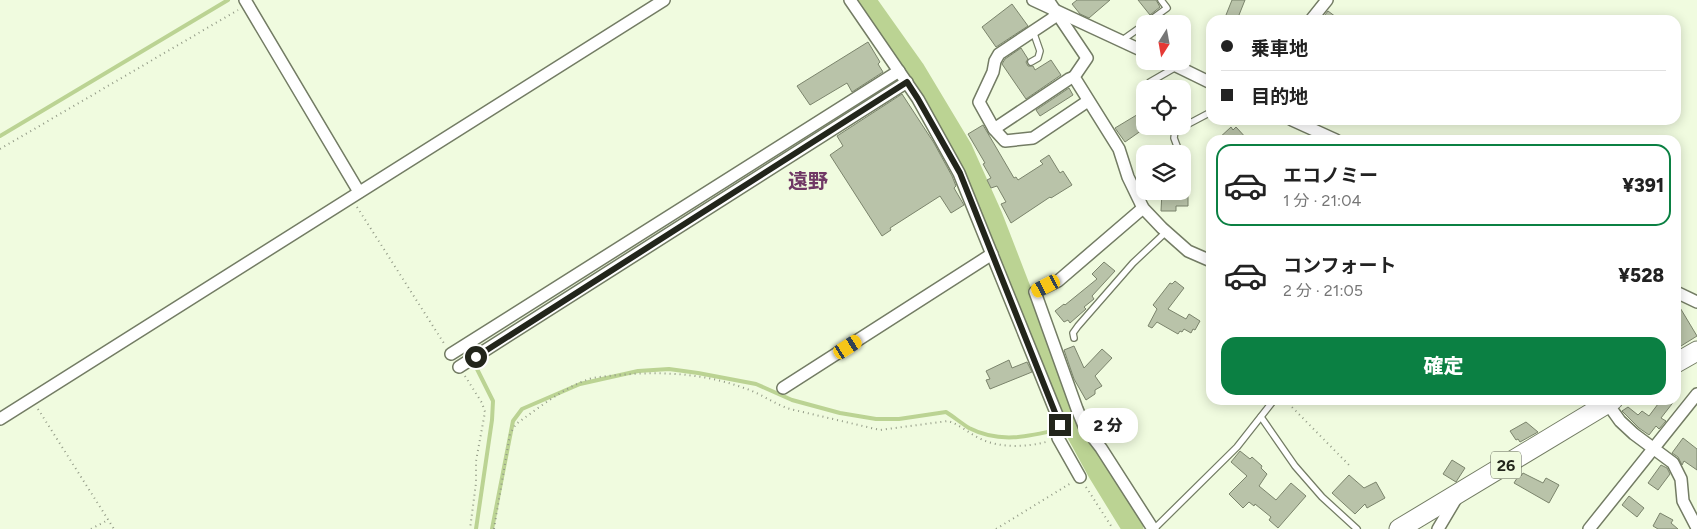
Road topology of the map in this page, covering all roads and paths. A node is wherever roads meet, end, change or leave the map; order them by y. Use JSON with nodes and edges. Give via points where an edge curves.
{"nodes":[{"id":1,"x":664,"y":0,"type":"edge"},
{"id":2,"x":850,"y":0,"type":"edge"},
{"id":3,"x":1033,"y":0,"type":"edge"},
{"id":4,"x":1048,"y":0,"type":"edge"},
{"id":5,"x":1162,"y":0,"type":"edge"},
{"id":6,"x":1327,"y":0,"type":"edge"},
{"id":7,"x":247,"y":2,"type":"edge"},
{"id":8,"x":1056,"y":12,"type":"junction"},
{"id":9,"x":1157,"y":15,"type":"edge"},
{"id":10,"x":1315,"y":15,"type":"edge"},
{"id":11,"x":1033,"y":31,"type":"junction"},
{"id":12,"x":1136,"y":31,"type":"edge"},
{"id":13,"x":1122,"y":41,"type":"junction"},
{"id":14,"x":1136,"y":48,"type":"edge"},
{"id":15,"x":1031,"y":62,"type":"dead end"},
{"id":16,"x":1172,"y":70,"type":"edge"},
{"id":17,"x":1183,"y":70,"type":"edge"},
{"id":18,"x":899,"y":71,"type":"junction"},
{"id":19,"x":1074,"y":78,"type":"junction"},
{"id":20,"x":1154,"y":80,"type":"edge"},
{"id":21,"x":1206,"y":81,"type":"edge"},
{"id":22,"x":907,"y":82,"type":"junction"},
{"id":23,"x":1088,"y":101,"type":"junction"},
{"id":24,"x":1206,"y":115,"type":"edge"},
{"id":25,"x":1303,"y":125,"type":"edge"},
{"id":26,"x":994,"y":129,"type":"junction"},
{"id":27,"x":1325,"y":135,"type":"edge"},
{"id":28,"x":1177,"y":145,"type":"edge"},
{"id":29,"x":0,"y":149,"type":"edge"},
{"id":30,"x":355,"y":194,"type":"junction"},
{"id":31,"x":1143,"y":208,"type":"junction"},
{"id":32,"x":1166,"y":232,"type":"junction"},
{"id":33,"x":992,"y":254,"type":"junction"},
{"id":34,"x":1206,"y":259,"type":"edge"},
{"id":35,"x":1681,"y":294,"type":"edge"},
{"id":36,"x":1697,"y":302,"type":"edge"},
{"id":37,"x":1074,"y":338,"type":"dead end"},
{"id":38,"x":1697,"y":351,"type":"edge"},
{"id":39,"x":451,"y":354,"type":"joint"},
{"id":40,"x":1681,"y":360,"type":"edge"},
{"id":41,"x":459,"y":367,"type":"joint"},
{"id":42,"x":783,"y":388,"type":"dead end"},
{"id":43,"x":1697,"y":394,"type":"edge"},
{"id":44,"x":32,"y":398,"type":"junction"},
{"id":45,"x":1270,"y":405,"type":"edge"},
{"id":46,"x":1291,"y":405,"type":"edge"},
{"id":47,"x":1602,"y":405,"type":"edge"},
{"id":48,"x":1610,"y":405,"type":"edge"},
{"id":49,"x":1077,"y":409,"type":"junction"},
{"id":50,"x":1057,"y":415,"type":"junction"},
{"id":51,"x":1261,"y":417,"type":"junction"},
{"id":52,"x":0,"y":419,"type":"edge"},
{"id":53,"x":1058,"y":438,"type":"junction"},
{"id":54,"x":1654,"y":449,"type":"junction"},
{"id":55,"x":1349,"y":465,"type":"dead end"},
{"id":56,"x":1080,"y":477,"type":"junction"},
{"id":57,"x":1459,"y":493,"type":"junction"},
{"id":58,"x":108,"y":520,"type":"junction"},
{"id":59,"x":1697,"y":528,"type":"edge"},
{"id":60,"x":91,"y":529,"type":"edge"},
{"id":61,"x":114,"y":529,"type":"edge"},
{"id":62,"x":470,"y":529,"type":"edge"},
{"id":63,"x":494,"y":529,"type":"edge"},
{"id":64,"x":996,"y":529,"type":"edge"},
{"id":65,"x":1113,"y":529,"type":"edge"},
{"id":66,"x":1154,"y":529,"type":"edge"},
{"id":67,"x":1357,"y":529,"type":"edge"},
{"id":68,"x":1399,"y":529,"type":"edge"},
{"id":69,"x":1438,"y":529,"type":"edge"},
{"id":70,"x":1589,"y":529,"type":"edge"}],
"edges":[{"from":1,"to":30,"type":"street"},
{"from":2,"to":18,"type":"street"},
{"from":3,"to":8,"type":"street"},
{"from":4,"to":8,"type":"street"},
{"from":5,"to":9,"type":"lane","via":[[1167,8]]},
{"from":6,"to":10,"type":"street"},
{"from":7,"to":29,"type":"path"},
{"from":7,"to":30,"type":"street"},
{"from":8,"to":11,"type":"street","via":[[1053,18]]},
{"from":8,"to":13,"type":"street"},
{"from":8,"to":19,"type":"street","via":[[1087,58]]},
{"from":11,"to":15,"type":"lane","via":[[1040,51],[1038,58]]},
{"from":11,"to":26,"type":"street","via":[[995,61],[994,72],[979,102]]},
{"from":12,"to":13,"type":"lane"},
{"from":13,"to":14,"type":"street"},
{"from":16,"to":20,"type":"lane"},
{"from":17,"to":21,"type":"street"},
{"from":18,"to":22,"type":"street"},
{"from":18,"to":39,"type":"street"},
{"from":19,"to":23,"type":"street"},
{"from":19,"to":26,"type":"street"},
{"from":22,"to":33,"type":"street","via":[[960,173]]},
{"from":22,"to":41,"type":"street"},
{"from":23,"to":26,"type":"street","via":[[1032,138],[1005,141]]},
{"from":23,"to":31,"type":"street","via":[[1119,149]]},
{"from":24,"to":28,"type":"lane","via":[[1175,131]]},
{"from":25,"to":27,"type":"street"},
{"from":30,"to":39,"type":"path"},
{"from":30,"to":44,"type":"street"},
{"from":31,"to":32,"type":"street"},
{"from":31,"to":49,"type":"street","via":[[1058,281],[1035,292]]},
{"from":32,"to":34,"type":"street","via":[[1188,251]]},
{"from":32,"to":37,"type":"lane","via":[[1133,263],[1078,326],[1073,333]]},
{"from":33,"to":42,"type":"street"},
{"from":33,"to":50,"type":"street"},
{"from":35,"to":36,"type":"street"},
{"from":38,"to":40,"type":"main road"},
{"from":41,"to":62,"type":"path","via":[[485,412],[476,461]]},
{"from":43,"to":54,"type":"street"},
{"from":44,"to":52,"type":"street"},
{"from":44,"to":58,"type":"path"},
{"from":45,"to":51,"type":"lane"},
{"from":46,"to":55,"type":"path"},
{"from":47,"to":57,"type":"main road","number":"26"},
{"from":48,"to":54,"type":"street","via":[[1620,421]]},
{"from":49,"to":50,"type":"street"},
{"from":49,"to":66,"type":"street","via":[[1084,426]]},
{"from":50,"to":53,"type":"street","via":[[1060,425]]},
{"from":51,"to":66,"type":"lane","via":[[1238,447]]},
{"from":51,"to":67,"type":"lane","via":[[1295,466],[1322,497]]},
{"from":53,"to":56,"type":"street"},
{"from":53,"to":63,"type":"path","via":[[1032,445],[1003,445],[983,440],[948,421],[880,430],[790,410],[747,388],[691,374],[592,378],[566,390],[512,429]]},
{"from":54,"to":59,"type":"street","via":[[1673,462],[1678,470],[1684,501]]},
{"from":54,"to":70,"type":"street"},
{"from":56,"to":64,"type":"path"},
{"from":56,"to":65,"type":"path"},
{"from":57,"to":68,"type":"main road","number":"26"},
{"from":57,"to":69,"type":"street"},
{"from":58,"to":60,"type":"path"},
{"from":58,"to":61,"type":"path"}]}
